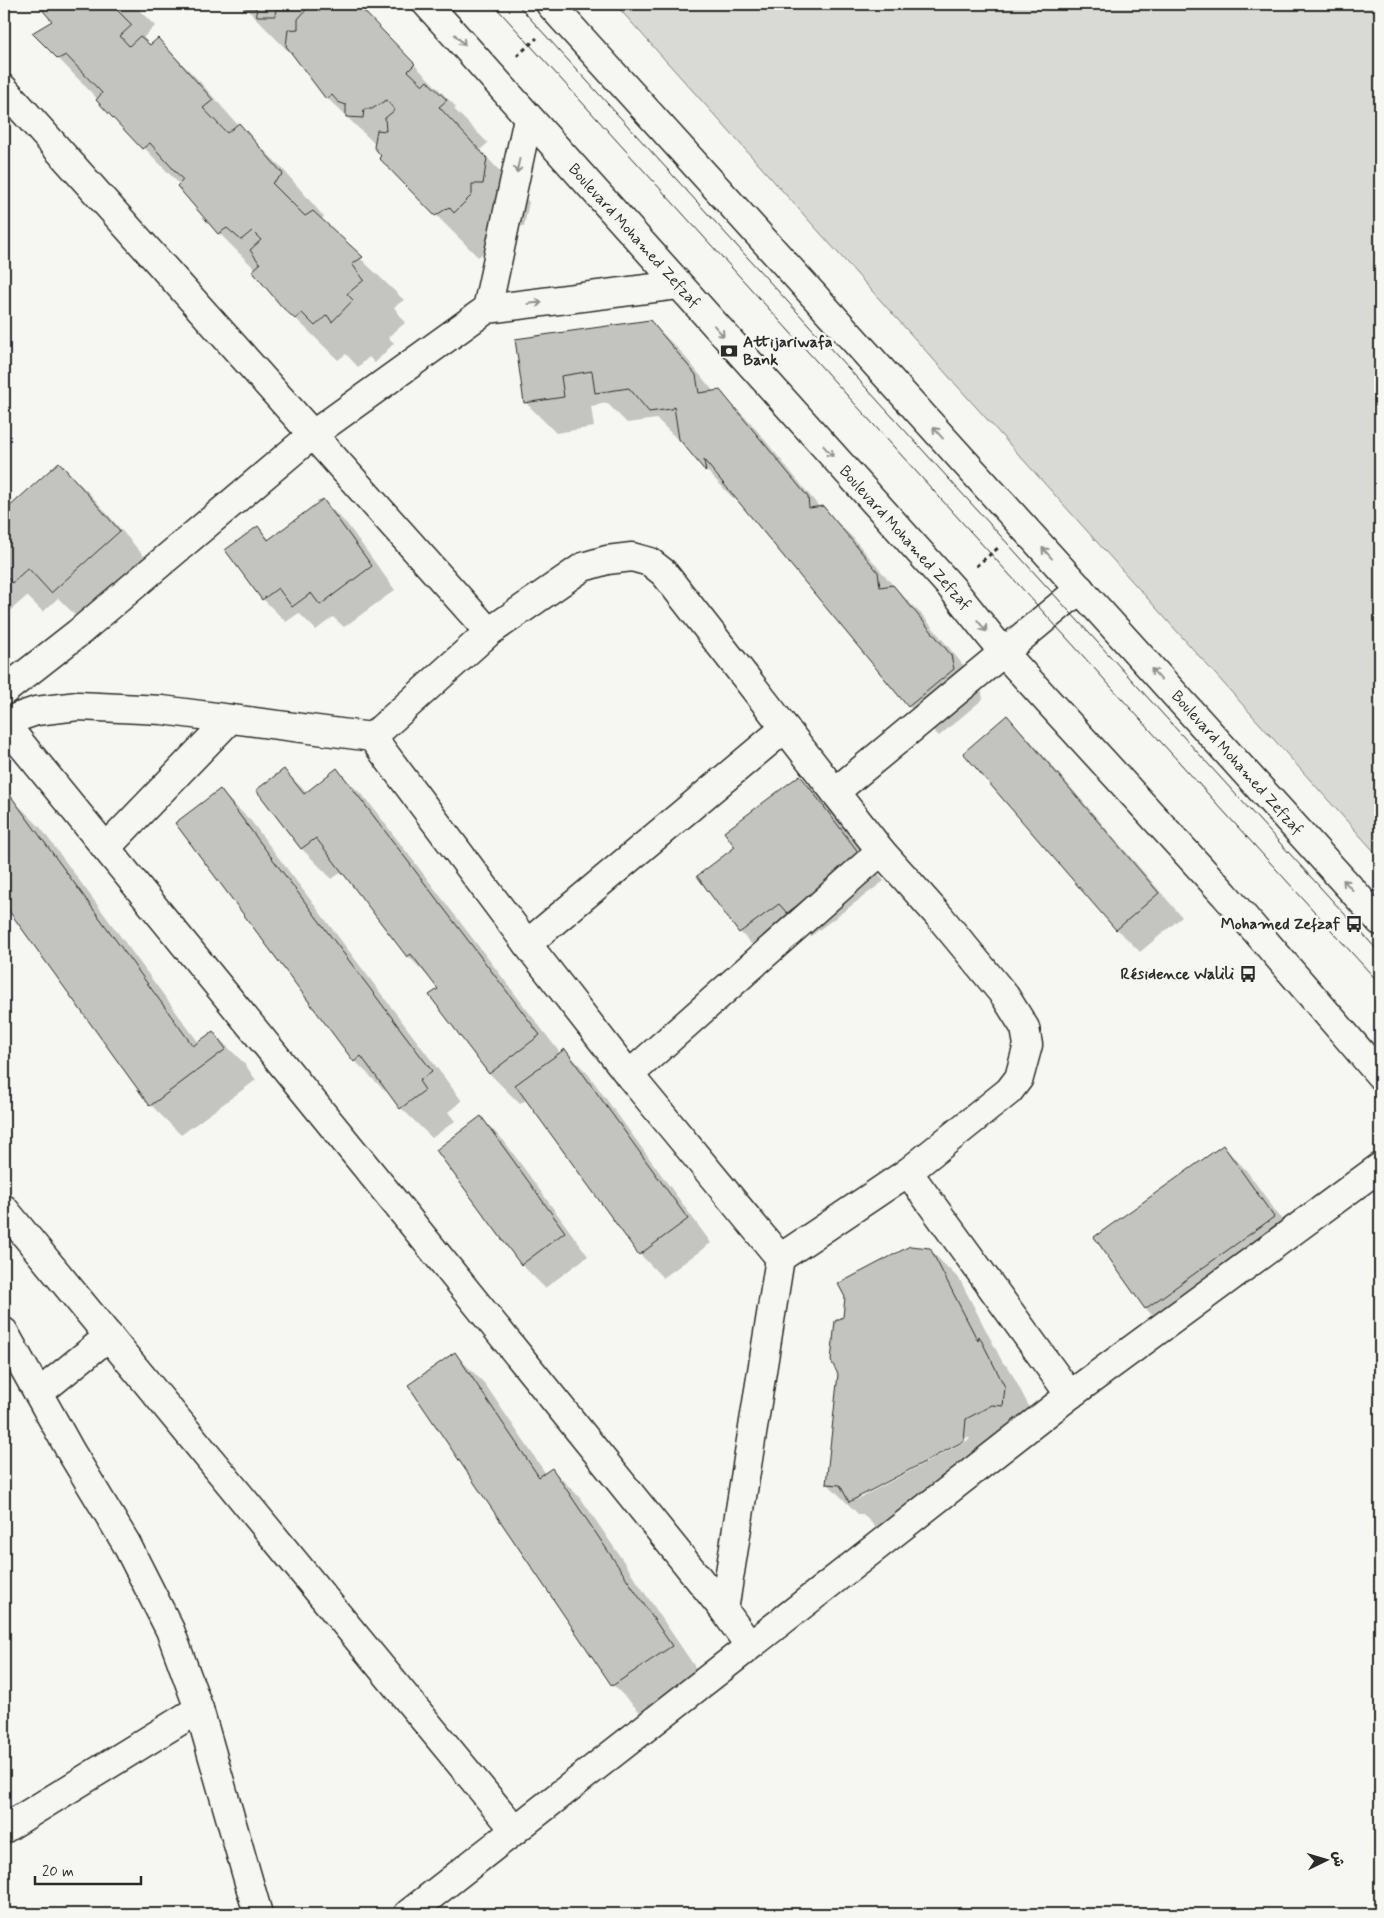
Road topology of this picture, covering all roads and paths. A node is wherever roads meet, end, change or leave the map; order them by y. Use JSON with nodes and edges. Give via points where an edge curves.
{"nodes":[{"id":1,"x":427,"y":4,"type":"edge"},
{"id":2,"x":556,"y":10,"type":"edge"},
{"id":3,"x":494,"y":77,"type":"junction"},
{"id":4,"x":4,"y":89,"type":"edge"},
{"id":5,"x":528,"y":118,"type":"junction"},
{"id":6,"x":678,"y":285,"type":"junction"},
{"id":7,"x":487,"y":309,"type":"junction"},
{"id":8,"x":312,"y":435,"type":"junction"},
{"id":9,"x":1023,"y":526,"type":"junction"},
{"id":10,"x":951,"y":587,"type":"junction"},
{"id":11,"x":1080,"y":589,"type":"junction"},
{"id":12,"x":489,"y":632,"type":"junction"},
{"id":13,"x":1004,"y":652,"type":"junction"},
{"id":14,"x":4,"y":691,"type":"edge"},
{"id":15,"x":230,"y":718,"type":"junction"},
{"id":16,"x":4,"y":722,"type":"edge"},
{"id":17,"x":784,"y":728,"type":"junction"},
{"id":18,"x":372,"y":737,"type":"junction"},
{"id":19,"x":835,"y":792,"type":"junction"},
{"id":20,"x":106,"y":848,"type":"junction"},
{"id":21,"x":881,"y":851,"type":"junction"},
{"id":22,"x":1380,"y":921,"type":"edge"},
{"id":23,"x":527,"y":944,"type":"junction"},
{"id":24,"x":629,"y":1075,"type":"junction"},
{"id":25,"x":1380,"y":1075,"type":"edge"},
{"id":26,"x":1380,"y":1167,"type":"edge"},
{"id":27,"x":908,"y":1172,"type":"junction"},
{"id":28,"x":4,"y":1209,"type":"edge"},
{"id":29,"x":780,"y":1258,"type":"junction"},
{"id":30,"x":4,"y":1332,"type":"edge"},
{"id":31,"x":109,"y":1336,"type":"junction"},
{"id":32,"x":39,"y":1393,"type":"junction"},
{"id":33,"x":1070,"y":1395,"type":"junction"},
{"id":34,"x":724,"y":1610,"type":"junction"},
{"id":35,"x":749,"y":1645,"type":"junction"},
{"id":36,"x":199,"y":1709,"type":"junction"},
{"id":37,"x":4,"y":1829,"type":"edge"},
{"id":38,"x":515,"y":1830,"type":"junction"},
{"id":39,"x":258,"y":1914,"type":"edge"},
{"id":40,"x":408,"y":1914,"type":"edge"}],
"edges":[{"from":1,"to":3,"type":"street","name":"Boulevard Mohamed Zefzaf","one_way":true},
{"from":2,"to":3,"type":"path"},
{"from":9,"to":2,"type":"street","name":"Boulevard Mohamed Zefzaf","one_way":true},
{"from":3,"to":5,"type":"street","name":"Boulevard Mohamed Zefzaf"},
{"from":4,"to":8,"type":"street"},
{"from":5,"to":6,"type":"street","name":"Boulevard Mohamed Zefzaf"},
{"from":5,"to":7,"type":"street","one_way":true},
{"from":7,"to":6,"type":"street","one_way":true},
{"from":6,"to":10,"type":"street","name":"Boulevard Mohamed Zefzaf","one_way":true},
{"from":7,"to":8,"type":"street"},
{"from":8,"to":12,"type":"street"},
{"from":8,"to":14,"type":"street","via":[[78,633]]},
{"from":9,"to":10,"type":"path"},
{"from":11,"to":9,"type":"street","name":"Boulevard Mohamed Zefzaf","one_way":true},
{"from":10,"to":13,"type":"street","name":"Boulevard Mohamed Zefzaf","one_way":true},
{"from":11,"to":13,"type":"street"},
{"from":22,"to":11,"type":"street","name":"Boulevard Mohamed Zefzaf","one_way":true},
{"from":12,"to":17,"type":"street","via":[[583,567],[632,557],[650,562],[664,573]]},
{"from":12,"to":18,"type":"street"},
{"from":13,"to":19,"type":"street"},
{"from":13,"to":25,"type":"street","name":"Boulevard Mohamed Zefzaf","via":[[1225,895]]},
{"from":15,"to":16,"type":"street","via":[[162,710],[78,706],[36,711]]},
{"from":15,"to":18,"type":"street"},
{"from":15,"to":20,"type":"street"},
{"from":16,"to":20,"type":"street"},
{"from":17,"to":19,"type":"street"},
{"from":17,"to":23,"type":"street"},
{"from":18,"to":23,"type":"street"},
{"from":19,"to":21,"type":"street"},
{"from":20,"to":34,"type":"street"},
{"from":21,"to":24,"type":"street"},
{"from":21,"to":27,"type":"street","via":[[1005,996],[1025,1028],[1028,1045],[1019,1078],[1009,1090]]},
{"from":23,"to":24,"type":"street"},
{"from":24,"to":29,"type":"street"},
{"from":26,"to":33,"type":"street"},
{"from":27,"to":29,"type":"street"},
{"from":27,"to":33,"type":"street"},
{"from":28,"to":31,"type":"street"},
{"from":29,"to":34,"type":"street"},
{"from":30,"to":32,"type":"street"},
{"from":31,"to":32,"type":"street"},
{"from":31,"to":38,"type":"street"},
{"from":32,"to":36,"type":"street","via":[[153,1593]]},
{"from":33,"to":35,"type":"street"},
{"from":34,"to":35,"type":"street"},
{"from":35,"to":38,"type":"street"},
{"from":36,"to":37,"type":"street"},
{"from":36,"to":39,"type":"street"},
{"from":38,"to":40,"type":"street"}]}
